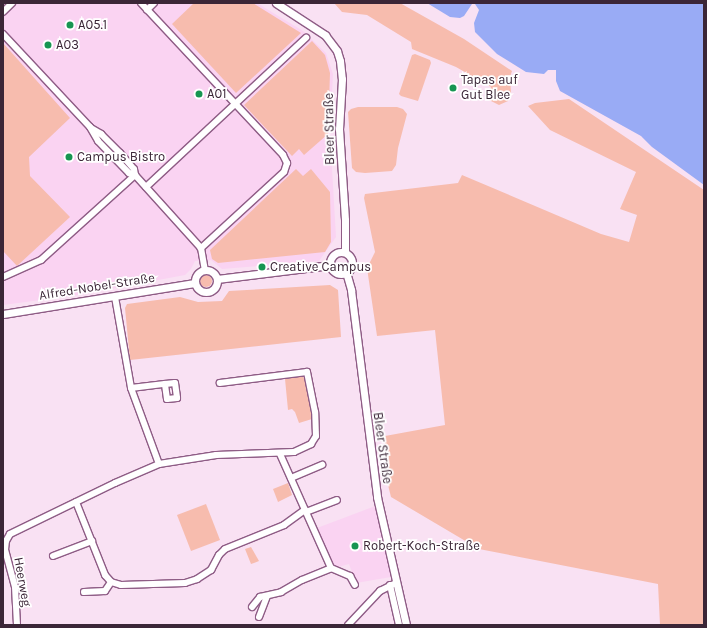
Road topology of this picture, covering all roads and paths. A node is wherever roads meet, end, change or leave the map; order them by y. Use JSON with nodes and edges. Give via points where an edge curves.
{"nodes":[{"id":1,"x":12,"y":3,"type":"edge"},
{"id":2,"x":141,"y":3,"type":"edge"},
{"id":3,"x":154,"y":3,"type":"edge"},
{"id":4,"x":276,"y":3,"type":"edge"},
{"id":5,"x":147,"y":10,"type":"junction"},
{"id":6,"x":3,"y":12,"type":"edge"},
{"id":7,"x":3,"y":34,"type":"edge"},
{"id":8,"x":306,"y":38,"type":"dead end"},
{"id":9,"x":235,"y":104,"type":"junction"},
{"id":10,"x":135,"y":175,"type":"junction"},
{"id":11,"x":146,"y":187,"type":"junction"},
{"id":12,"x":201,"y":248,"type":"junction"},
{"id":13,"x":345,"y":252,"type":"junction"},
{"id":14,"x":330,"y":265,"type":"junction"},
{"id":15,"x":205,"y":270,"type":"junction"},
{"id":16,"x":346,"y":272,"type":"junction"},
{"id":17,"x":3,"y":277,"type":"edge"},
{"id":18,"x":217,"y":280,"type":"junction"},
{"id":19,"x":195,"y":283,"type":"junction"},
{"id":20,"x":115,"y":297,"type":"junction"},
{"id":21,"x":3,"y":314,"type":"edge"},
{"id":22,"x":220,"y":383,"type":"dead end"},
{"id":23,"x":165,"y":384,"type":"dead end"},
{"id":24,"x":131,"y":388,"type":"junction"},
{"id":25,"x":280,"y":454,"type":"junction"},
{"id":26,"x":159,"y":464,"type":"junction"},
{"id":27,"x":322,"y":465,"type":"dead end"},
{"id":28,"x":291,"y":478,"type":"junction"},
{"id":29,"x":337,"y":500,"type":"dead end"},
{"id":30,"x":76,"y":502,"type":"junction"},
{"id":31,"x":305,"y":511,"type":"junction"},
{"id":32,"x":92,"y":541,"type":"junction"},
{"id":33,"x":53,"y":556,"type":"dead end"},
{"id":34,"x":331,"y":568,"type":"junction"},
{"id":35,"x":111,"y":582,"type":"junction"},
{"id":36,"x":393,"y":584,"type":"junction"},
{"id":37,"x":355,"y":585,"type":"dead end"},
{"id":38,"x":84,"y":592,"type":"dead end"},
{"id":39,"x":267,"y":596,"type":"junction"},
{"id":40,"x":252,"y":607,"type":"dead end"},
{"id":41,"x":259,"y":617,"type":"dead end"},
{"id":42,"x":17,"y":625,"type":"edge"},
{"id":43,"x":348,"y":625,"type":"edge"},
{"id":44,"x":399,"y":625,"type":"edge"},
{"id":45,"x":406,"y":625,"type":"edge"}],
"edges":[{"from":1,"to":6,"type":"street"},
{"from":2,"to":5,"type":"street"},
{"from":3,"to":5,"type":"street"},
{"from":4,"to":13,"type":"street","name":"Bleer Straße","via":[[325,35],[337,51],[342,70],[339,129],[346,220]]},
{"from":5,"to":9,"type":"street"},
{"from":7,"to":10,"type":"street","via":[[90,127],[98,141],[129,173]]},
{"from":8,"to":9,"type":"street"},
{"from":9,"to":11,"type":"street"},
{"from":9,"to":12,"type":"street","via":[[283,155],[287,163],[286,168]]},
{"from":10,"to":11,"type":"street"},
{"from":10,"to":17,"type":"street","via":[[41,260]]},
{"from":11,"to":12,"type":"street"},
{"from":12,"to":15,"type":"street"},
{"from":13,"to":14,"type":"street","via":[[334,255]]},
{"from":13,"to":16,"type":"street","via":[[351,257],[352,262],[351,268]]},
{"from":14,"to":16,"type":"street","via":[[338,274]]},
{"from":14,"to":18,"type":"street"},
{"from":15,"to":18,"type":"street","via":[[211,272]]},
{"from":15,"to":19,"type":"street","via":[[197,274]]},
{"from":16,"to":36,"type":"street","name":"Bleer Straße","via":[[351,290],[376,490]]},
{"from":18,"to":19,"type":"street","via":[[216,286],[209,292],[200,291]]},
{"from":19,"to":20,"type":"street","name":"Alfred-Nobel-Straße"},
{"from":20,"to":21,"type":"street","name":"Alfred-Nobel-Straße"},
{"from":20,"to":24,"type":"street"},
{"from":22,"to":25,"type":"street","via":[[307,372],[316,436],[310,444],[294,452]]},
{"from":23,"to":24,"type":"street"},
{"from":24,"to":26,"type":"street"},
{"from":25,"to":26,"type":"street","via":[[216,455]]},
{"from":25,"to":28,"type":"street"},
{"from":26,"to":30,"type":"street"},
{"from":27,"to":28,"type":"street"},
{"from":28,"to":31,"type":"street"},
{"from":29,"to":31,"type":"street"},
{"from":30,"to":32,"type":"street"},
{"from":30,"to":42,"type":"street","name":"Heerweg","via":[[10,534],[5,544],[15,588]]},
{"from":31,"to":34,"type":"street"},
{"from":31,"to":35,"type":"street","via":[[284,525],[225,549],[211,570],[197,579],[185,582],[128,584]]},
{"from":32,"to":33,"type":"street"},
{"from":32,"to":35,"type":"street","via":[[104,575]]},
{"from":34,"to":37,"type":"street","via":[[350,576]]},
{"from":34,"to":39,"type":"street"},
{"from":35,"to":38,"type":"street","via":[[105,591]]},
{"from":36,"to":43,"type":"street","via":[[380,591]]},
{"from":36,"to":44,"type":"street","name":"Bleer Straße"},
{"from":36,"to":45,"type":"street","name":"Bleer Straße"},
{"from":39,"to":40,"type":"street","via":[[260,597]]},
{"from":39,"to":41,"type":"street"}]}
